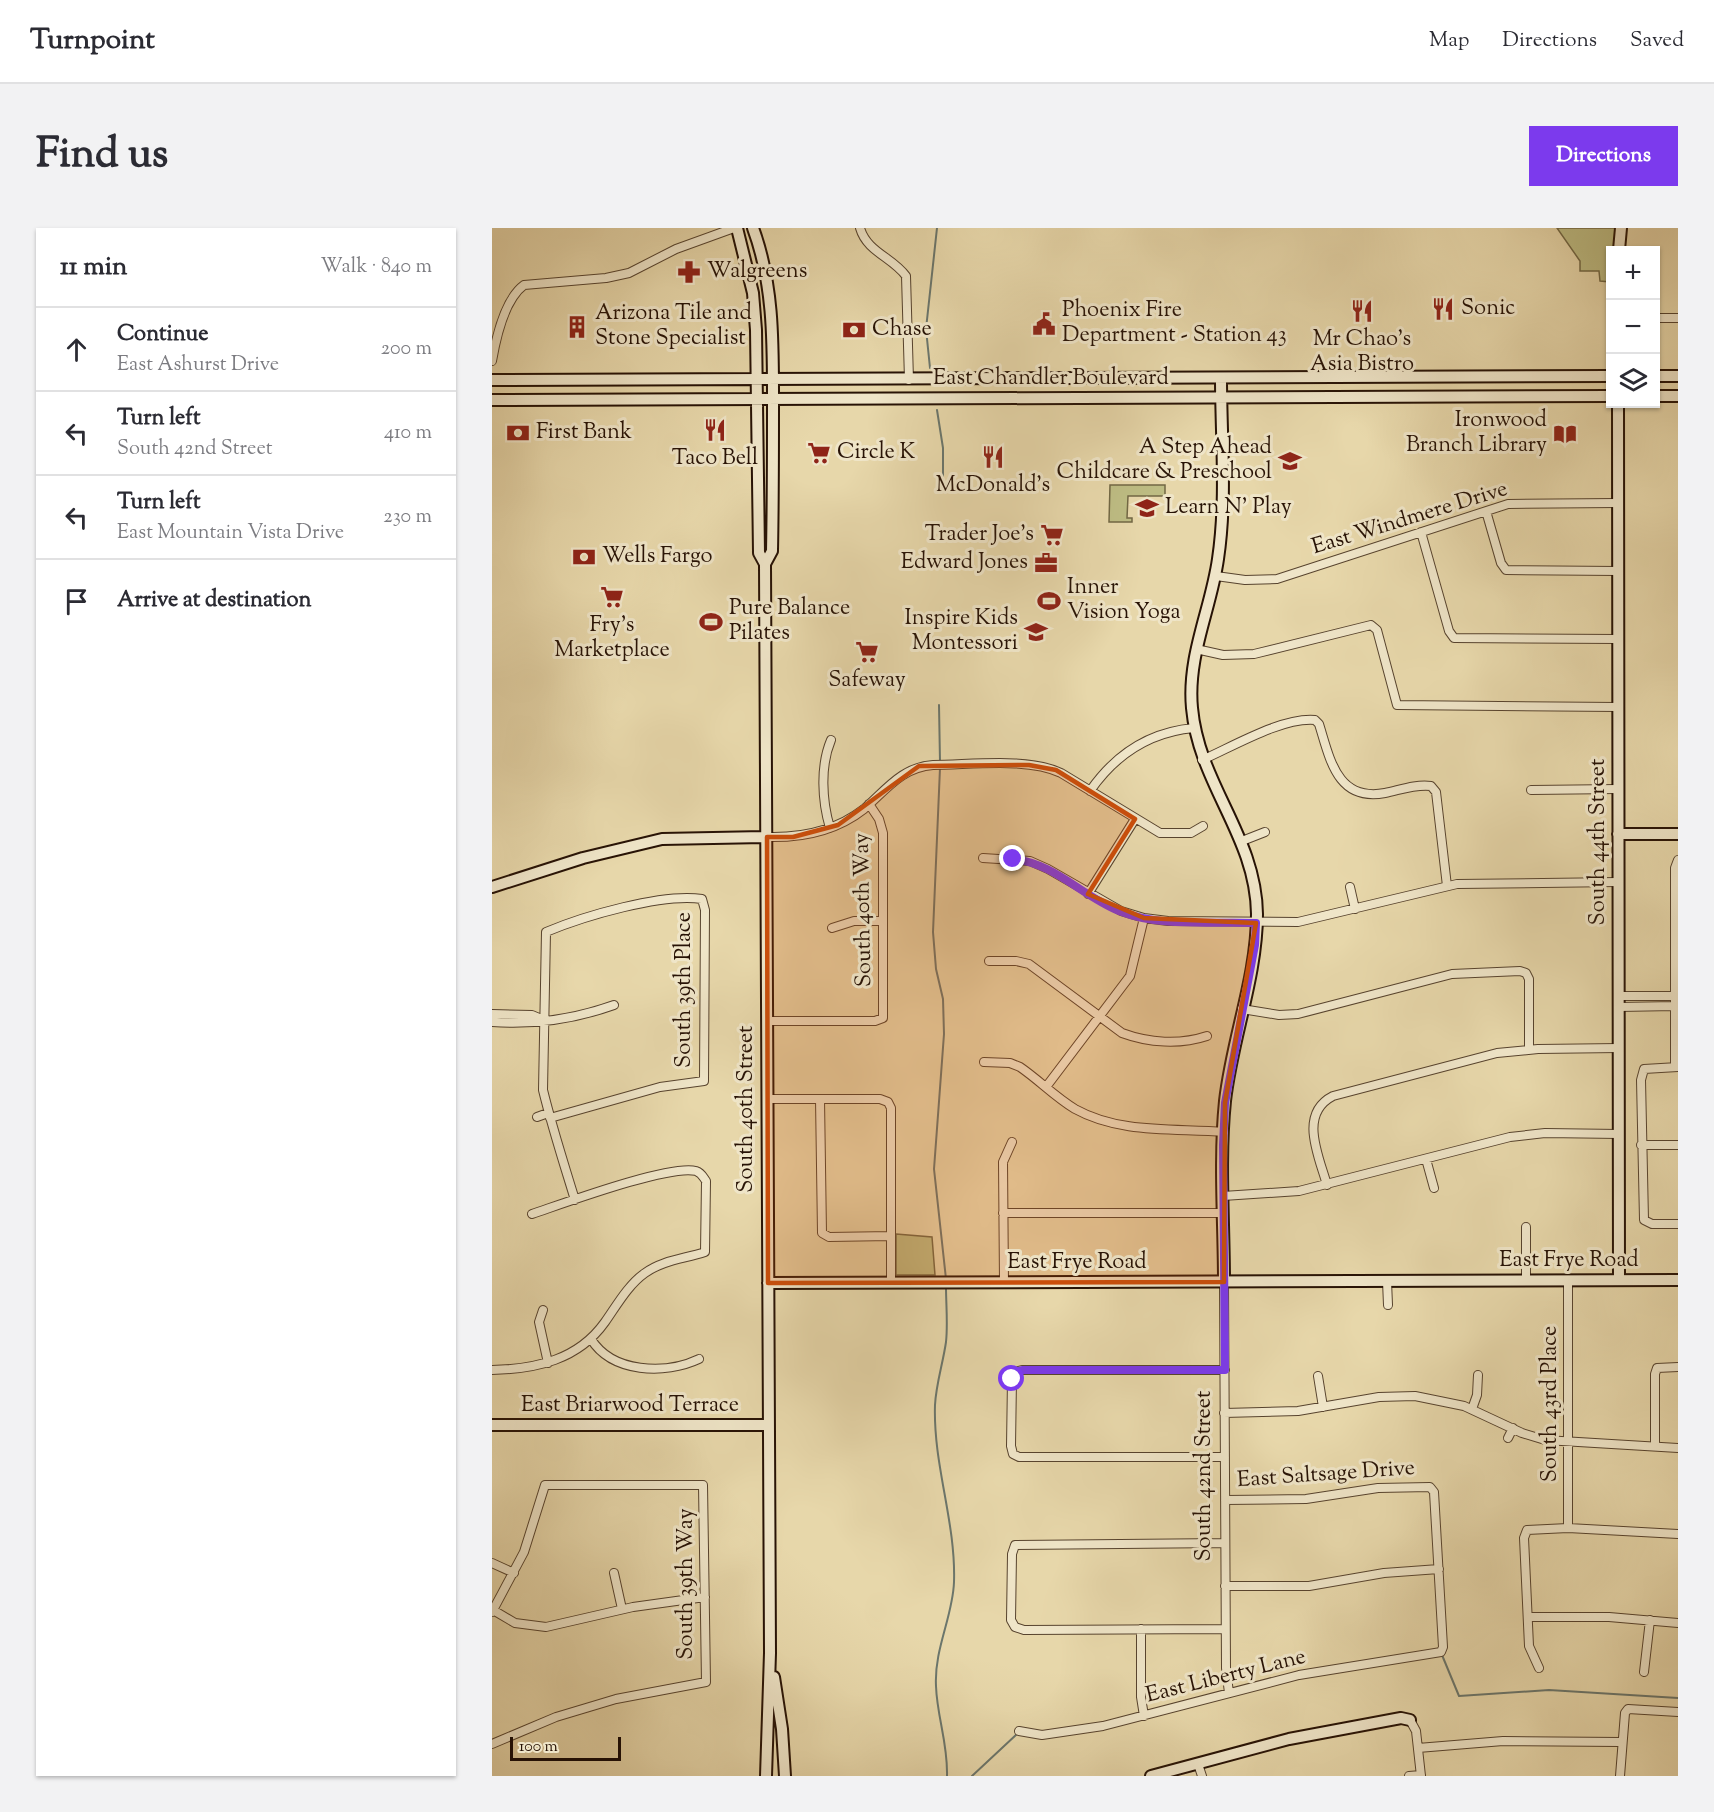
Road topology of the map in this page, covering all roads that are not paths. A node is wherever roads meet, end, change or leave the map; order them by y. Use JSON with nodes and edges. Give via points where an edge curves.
{"nodes":[{"id":1,"x":735,"y":228,"type":"edge"},
{"id":2,"x":753,"y":228,"type":"edge"},
{"id":3,"x":860,"y":228,"type":"edge"},
{"id":4,"x":1621,"y":228,"type":"edge"},
{"id":5,"x":1619,"y":246,"type":"edge"},
{"id":6,"x":1660,"y":318,"type":"edge"},
{"id":7,"x":1678,"y":318,"type":"edge"},
{"id":8,"x":492,"y":361,"type":"edge"},
{"id":9,"x":1606,"y":376,"type":"edge"},
{"id":10,"x":1660,"y":376,"type":"edge"},
{"id":11,"x":1678,"y":376,"type":"edge"},
{"id":12,"x":1419,"y":377,"type":"junction"},
{"id":13,"x":1221,"y":378,"type":"junction"},
{"id":14,"x":1027,"y":379,"type":"junction"},
{"id":15,"x":492,"y":380,"type":"edge"},
{"id":16,"x":757,"y":380,"type":"junction"},
{"id":17,"x":773,"y":380,"type":"junction"},
{"id":18,"x":909,"y":380,"type":"junction"},
{"id":19,"x":956,"y":380,"type":"junction"},
{"id":20,"x":1606,"y":396,"type":"edge"},
{"id":21,"x":1660,"y":396,"type":"edge"},
{"id":22,"x":1678,"y":396,"type":"edge"},
{"id":23,"x":1412,"y":397,"type":"junction"},
{"id":24,"x":1221,"y":398,"type":"junction"},
{"id":25,"x":955,"y":399,"type":"junction"},
{"id":26,"x":1026,"y":399,"type":"junction"},
{"id":27,"x":492,"y":400,"type":"edge"},
{"id":28,"x":757,"y":400,"type":"junction"},
{"id":29,"x":773,"y":400,"type":"junction"},
{"id":30,"x":1618,"y":408,"type":"edge"},
{"id":31,"x":1617,"y":503,"type":"junction"},
{"id":32,"x":1486,"y":511,"type":"junction"},
{"id":33,"x":1420,"y":532,"type":"junction"},
{"id":34,"x":765,"y":564,"type":"junction"},
{"id":35,"x":1618,"y":571,"type":"junction"},
{"id":36,"x":1216,"y":576,"type":"junction"},
{"id":37,"x":1618,"y":639,"type":"junction"},
{"id":38,"x":1196,"y":649,"type":"junction"},
{"id":39,"x":1618,"y":706,"type":"junction"},
{"id":40,"x":1194,"y":728,"type":"junction"},
{"id":41,"x":831,"y":740,"type":"dead end"},
{"id":42,"x":1112,"y":748,"type":"dead end"},
{"id":43,"x":1120,"y":756,"type":"junction"},
{"id":44,"x":1202,"y":760,"type":"junction"},
{"id":45,"x":1618,"y":789,"type":"junction"},
{"id":46,"x":1531,"y":790,"type":"dead end"},
{"id":47,"x":1090,"y":791,"type":"junction"},
{"id":48,"x":869,"y":804,"type":"junction"},
{"id":49,"x":1135,"y":819,"type":"junction"},
{"id":50,"x":1203,"y":826,"type":"dead end"},
{"id":51,"x":830,"y":828,"type":"junction"},
{"id":52,"x":1265,"y":832,"type":"dead end"},
{"id":53,"x":1618,"y":834,"type":"junction"},
{"id":54,"x":1678,"y":834,"type":"edge"},
{"id":55,"x":767,"y":837,"type":"junction"},
{"id":56,"x":1242,"y":841,"type":"junction"},
{"id":57,"x":983,"y":858,"type":"dead end"},
{"id":58,"x":1678,"y":860,"type":"edge"},
{"id":59,"x":1618,"y":882,"type":"junction"},
{"id":60,"x":1447,"y":886,"type":"junction"},
{"id":61,"x":492,"y":887,"type":"edge"},
{"id":62,"x":1350,"y":887,"type":"dead end"},
{"id":63,"x":1088,"y":894,"type":"junction"},
{"id":64,"x":1355,"y":909,"type":"junction"},
{"id":65,"x":1144,"y":918,"type":"junction"},
{"id":66,"x":883,"y":921,"type":"junction"},
{"id":67,"x":1256,"y":923,"type":"junction"},
{"id":68,"x":832,"y":928,"type":"dead end"},
{"id":69,"x":1676,"y":935,"type":"edge"},
{"id":70,"x":989,"y":961,"type":"dead end"},
{"id":71,"x":1648,"y":996,"type":"junction"},
{"id":72,"x":1675,"y":996,"type":"junction"},
{"id":73,"x":1619,"y":1001,"type":"junction"},
{"id":74,"x":614,"y":1005,"type":"dead end"},
{"id":75,"x":1648,"y":1006,"type":"junction"},
{"id":76,"x":1675,"y":1006,"type":"junction"},
{"id":77,"x":1242,"y":1009,"type":"junction"},
{"id":78,"x":492,"y":1014,"type":"edge"},
{"id":79,"x":1099,"y":1017,"type":"junction"},
{"id":80,"x":544,"y":1020,"type":"junction"},
{"id":81,"x":767,"y":1021,"type":"junction"},
{"id":82,"x":492,"y":1022,"type":"edge"},
{"id":83,"x":1207,"y":1036,"type":"dead end"},
{"id":84,"x":1619,"y":1048,"type":"junction"},
{"id":85,"x":1529,"y":1050,"type":"junction"},
{"id":86,"x":984,"y":1062,"type":"dead end"},
{"id":87,"x":1677,"y":1067,"type":"edge"},
{"id":88,"x":1046,"y":1087,"type":"junction"},
{"id":89,"x":767,"y":1099,"type":"junction"},
{"id":90,"x":820,"y":1099,"type":"junction"},
{"id":91,"x":549,"y":1116,"type":"junction"},
{"id":92,"x":537,"y":1117,"type":"dead end"},
{"id":93,"x":1224,"y":1132,"type":"junction"},
{"id":94,"x":1619,"y":1134,"type":"junction"},
{"id":95,"x":1012,"y":1142,"type":"dead end"},
{"id":96,"x":1641,"y":1145,"type":"junction"},
{"id":97,"x":1678,"y":1145,"type":"edge"},
{"id":98,"x":1426,"y":1159,"type":"junction"},
{"id":99,"x":1327,"y":1185,"type":"junction"},
{"id":100,"x":1434,"y":1188,"type":"dead end"},
{"id":101,"x":1223,"y":1196,"type":"junction"},
{"id":102,"x":575,"y":1200,"type":"junction"},
{"id":103,"x":1004,"y":1213,"type":"junction"},
{"id":104,"x":1223,"y":1213,"type":"junction"},
{"id":105,"x":532,"y":1214,"type":"dead end"},
{"id":106,"x":1678,"y":1224,"type":"edge"},
{"id":107,"x":1526,"y":1227,"type":"dead end"},
{"id":108,"x":891,"y":1236,"type":"junction"},
{"id":109,"x":1619,"y":1280,"type":"junction"},
{"id":110,"x":1678,"y":1280,"type":"edge"},
{"id":111,"x":1387,"y":1281,"type":"junction"},
{"id":112,"x":1526,"y":1281,"type":"junction"},
{"id":113,"x":1568,"y":1281,"type":"junction"},
{"id":114,"x":1224,"y":1282,"type":"junction"},
{"id":115,"x":768,"y":1283,"type":"junction"},
{"id":116,"x":891,"y":1283,"type":"junction"},
{"id":117,"x":1004,"y":1283,"type":"junction"},
{"id":118,"x":1388,"y":1305,"type":"dead end"},
{"id":119,"x":543,"y":1310,"type":"dead end"},
{"id":120,"x":591,"y":1339,"type":"junction"},
{"id":121,"x":699,"y":1359,"type":"dead end"},
{"id":122,"x":548,"y":1363,"type":"junction"},
{"id":123,"x":1678,"y":1366,"type":"edge"},
{"id":124,"x":492,"y":1370,"type":"edge"},
{"id":125,"x":1225,"y":1370,"type":"junction"},
{"id":126,"x":1478,"y":1375,"type":"dead end"},
{"id":127,"x":1318,"y":1376,"type":"dead end"},
{"id":128,"x":1323,"y":1407,"type":"junction"},
{"id":129,"x":1472,"y":1409,"type":"junction"},
{"id":130,"x":1224,"y":1413,"type":"junction"},
{"id":131,"x":492,"y":1425,"type":"edge"},
{"id":132,"x":768,"y":1425,"type":"junction"},
{"id":133,"x":1513,"y":1428,"type":"junction"},
{"id":134,"x":1508,"y":1438,"type":"dead end"},
{"id":135,"x":1569,"y":1442,"type":"junction"},
{"id":136,"x":1655,"y":1446,"type":"junction"},
{"id":137,"x":1678,"y":1448,"type":"edge"},
{"id":138,"x":1225,"y":1457,"type":"junction"},
{"id":139,"x":1225,"y":1500,"type":"junction"},
{"id":140,"x":1568,"y":1528,"type":"junction"},
{"id":141,"x":1678,"y":1534,"type":"edge"},
{"id":142,"x":1225,"y":1543,"type":"junction"},
{"id":143,"x":492,"y":1563,"type":"edge"},
{"id":144,"x":1439,"y":1569,"type":"junction"},
{"id":145,"x":514,"y":1573,"type":"junction"},
{"id":146,"x":614,"y":1573,"type":"dead end"},
{"id":147,"x":1225,"y":1586,"type":"junction"},
{"id":148,"x":705,"y":1597,"type":"junction"},
{"id":149,"x":622,"y":1610,"type":"junction"},
{"id":150,"x":493,"y":1611,"type":"edge"},
{"id":151,"x":1528,"y":1617,"type":"junction"},
{"id":152,"x":1650,"y":1620,"type":"junction"},
{"id":153,"x":1678,"y":1623,"type":"edge"},
{"id":154,"x":1141,"y":1629,"type":"junction"},
{"id":155,"x":1225,"y":1629,"type":"junction"},
{"id":156,"x":770,"y":1653,"type":"junction"},
{"id":157,"x":1539,"y":1668,"type":"dead end"},
{"id":158,"x":1644,"y":1672,"type":"dead end"},
{"id":159,"x":1229,"y":1693,"type":"junction"},
{"id":160,"x":1678,"y":1712,"type":"edge"},
{"id":161,"x":1144,"y":1716,"type":"junction"},
{"id":162,"x":1410,"y":1720,"type":"joint"},
{"id":163,"x":1019,"y":1731,"type":"dead end"},
{"id":164,"x":1621,"y":1742,"type":"junction"},
{"id":165,"x":492,"y":1744,"type":"edge"},
{"id":166,"x":1418,"y":1748,"type":"junction"},
{"id":167,"x":1198,"y":1764,"type":"junction"},
{"id":168,"x":1421,"y":1775,"type":"edge"},
{"id":169,"x":766,"y":1776,"type":"edge"},
{"id":170,"x":785,"y":1776,"type":"edge"},
{"id":171,"x":1151,"y":1776,"type":"edge"},
{"id":172,"x":1202,"y":1776,"type":"edge"},
{"id":173,"x":1409,"y":1776,"type":"edge"},
{"id":174,"x":1620,"y":1776,"type":"edge"}],
"edges":[{"from":1,"to":8,"type":"street","via":[[676,249],[629,273],[524,285],[508,308]]},
{"from":1,"to":16,"type":"main road","name":"South 40th Street","via":[[753,293]]},
{"from":2,"to":17,"type":"main road","name":"South 40th Street","via":[[770,298]]},
{"from":3,"to":18,"type":"street","via":[[863,239],[906,276]]},
{"from":4,"to":5,"type":"main road"},
{"from":6,"to":7,"type":"street"},
{"from":9,"to":12,"type":"main road","name":"East Chandler Boulevard"},
{"from":10,"to":11,"type":"main road"},
{"from":12,"to":13,"type":"main road","name":"East Chandler Boulevard"},
{"from":12,"to":23,"type":"main road"},
{"from":13,"to":14,"type":"main road","name":"East Chandler Boulevard"},
{"from":13,"to":24,"type":"main road","name":"South 42nd Street"},
{"from":14,"to":19,"type":"main road","name":"East Chandler Boulevard"},
{"from":14,"to":26,"type":"main road"},
{"from":15,"to":16,"type":"main road","name":"East Chandler Boulevard"},
{"from":16,"to":17,"type":"main road","name":"East Chandler Boulevard"},
{"from":16,"to":28,"type":"main road","name":"South 40th Street"},
{"from":17,"to":18,"type":"main road","name":"East Chandler Boulevard"},
{"from":17,"to":29,"type":"main road","name":"South 40th Street"},
{"from":18,"to":19,"type":"main road","name":"East Chandler Boulevard"},
{"from":19,"to":25,"type":"main road"},
{"from":20,"to":23,"type":"main road","name":"East Chandler Boulevard"},
{"from":21,"to":22,"type":"main road"},
{"from":23,"to":24,"type":"main road","name":"East Chandler Boulevard"},
{"from":24,"to":26,"type":"main road","name":"East Chandler Boulevard"},
{"from":24,"to":36,"type":"main road","name":"South 42nd Street","via":[[1221,528]]},
{"from":25,"to":26,"type":"main road","name":"East Chandler Boulevard"},
{"from":25,"to":29,"type":"main road","name":"East Chandler Boulevard"},
{"from":27,"to":28,"type":"main road","name":"East Chandler Boulevard"},
{"from":28,"to":29,"type":"main road","name":"East Chandler Boulevard"},
{"from":28,"to":34,"type":"main road","name":"South 40th Street","via":[[759,553]]},
{"from":29,"to":34,"type":"main road","name":"South 40th Street","via":[[772,551]]},
{"from":30,"to":31,"type":"main road","name":"South 44th Street"},
{"from":31,"to":32,"type":"street","name":"East Windmere Drive","via":[[1518,503]]},
{"from":31,"to":35,"type":"main road","name":"South 44th Street"},
{"from":32,"to":33,"type":"street","name":"East Windmere Drive"},
{"from":32,"to":35,"type":"street","via":[[1506,570]]},
{"from":33,"to":36,"type":"street","name":"East Windmere Drive","via":[[1277,579]]},
{"from":33,"to":37,"type":"street","via":[[1454,638]]},
{"from":34,"to":55,"type":"main road","name":"South 40th Street"},
{"from":35,"to":37,"type":"main road","name":"South 44th Street"},
{"from":36,"to":38,"type":"main road","name":"South 42nd Street"},
{"from":37,"to":39,"type":"main road","name":"South 44th Street"},
{"from":38,"to":39,"type":"street","via":[[1223,655],[1254,654],[1371,625],[1377,630],[1397,705]]},
{"from":38,"to":40,"type":"main road","name":"South 42nd Street","via":[[1191,692]]},
{"from":39,"to":45,"type":"main road","name":"South 44th Street"},
{"from":40,"to":43,"type":"street","via":[[1157,736]]},
{"from":40,"to":44,"type":"main road","name":"South 42nd Street"},
{"from":41,"to":51,"type":"street","via":[[825,763],[825,804]]},
{"from":42,"to":43,"type":"street"},
{"from":43,"to":47,"type":"street"},
{"from":44,"to":56,"type":"main road","name":"South 42nd Street"},
{"from":44,"to":60,"type":"street","via":[[1281,726],[1315,720],[1333,769],[1349,788],[1370,794],[1431,786],[1436,792]]},
{"from":45,"to":46,"type":"street"},
{"from":45,"to":53,"type":"main road","name":"South 44th Street"},
{"from":47,"to":48,"type":"street","via":[[1056,770],[1038,766],[933,765],[912,768]]},
{"from":47,"to":49,"type":"street"},
{"from":48,"to":51,"type":"street"},
{"from":48,"to":66,"type":"street","name":"South 40th Way","via":[[883,833]]},
{"from":49,"to":50,"type":"street","via":[[1171,834],[1191,833]]},
{"from":49,"to":63,"type":"street"},
{"from":51,"to":55,"type":"street","via":[[793,837]]},
{"from":52,"to":56,"type":"street"},
{"from":53,"to":54,"type":"main road"},
{"from":53,"to":59,"type":"main road","name":"South 44th Street"},
{"from":55,"to":61,"type":"main road","via":[[662,839],[583,858]]},
{"from":55,"to":81,"type":"main road","name":"South 40th Street"},
{"from":56,"to":67,"type":"main road","name":"South 42nd Street","via":[[1254,887]]},
{"from":57,"to":63,"type":"street","via":[[1030,861]]},
{"from":58,"to":69,"type":"street"},
{"from":59,"to":60,"type":"street"},
{"from":59,"to":73,"type":"main road","name":"South 44th Street"},
{"from":60,"to":64,"type":"street"},
{"from":62,"to":64,"type":"street"},
{"from":63,"to":65,"type":"street"},
{"from":64,"to":67,"type":"street","via":[[1298,922]]},
{"from":65,"to":67,"type":"street"},
{"from":65,"to":79,"type":"street","via":[[1130,976]]},
{"from":66,"to":68,"type":"street","via":[[854,921]]},
{"from":66,"to":81,"type":"street","name":"South 40th Way","via":[[883,1018]]},
{"from":67,"to":77,"type":"main road","name":"South 42nd Street"},
{"from":69,"to":72,"type":"street"},
{"from":70,"to":79,"type":"street","via":[[1029,964]]},
{"from":71,"to":72,"type":"street"},
{"from":71,"to":73,"type":"street"},
{"from":71,"to":75,"type":"street"},
{"from":72,"to":76,"type":"street"},
{"from":73,"to":75,"type":"street"},
{"from":73,"to":84,"type":"main road","name":"South 44th Street"},
{"from":74,"to":80,"type":"street"},
{"from":75,"to":76,"type":"street"},
{"from":76,"to":87,"type":"street"},
{"from":77,"to":85,"type":"street","via":[[1298,1014],[1452,974],[1526,973]]},
{"from":77,"to":93,"type":"main road","name":"South 42nd Street","via":[[1228,1083]]},
{"from":78,"to":80,"type":"street","via":[[532,1015]]},
{"from":79,"to":83,"type":"street","via":[[1136,1038],[1192,1041]]},
{"from":79,"to":88,"type":"street"},
{"from":80,"to":82,"type":"street"},
{"from":80,"to":91,"type":"street","via":[[543,1090]]},
{"from":80,"to":91,"type":"street","name":"South 39th Place","via":[[546,932],[639,904],[689,897],[702,899],[704,1082],[660,1087]]},
{"from":81,"to":89,"type":"main road","name":"South 40th Street"},
{"from":84,"to":85,"type":"street"},
{"from":84,"to":94,"type":"main road","name":"South 44th Street"},
{"from":85,"to":99,"type":"street","via":[[1464,1060],[1325,1100],[1313,1125]]},
{"from":86,"to":88,"type":"street","via":[[1010,1063]]},
{"from":87,"to":96,"type":"street","via":[[1644,1069]]},
{"from":88,"to":93,"type":"street","via":[[1074,1108],[1121,1125]]},
{"from":89,"to":90,"type":"street"},
{"from":89,"to":115,"type":"main road","name":"South 40th Street"},
{"from":90,"to":108,"type":"street","via":[[888,1102]]},
{"from":90,"to":108,"type":"street","via":[[822,1233],[829,1237]]},
{"from":91,"to":92,"type":"street"},
{"from":91,"to":102,"type":"street"},
{"from":93,"to":101,"type":"main road","name":"South 42nd Street"},
{"from":94,"to":98,"type":"street","via":[[1518,1136]]},
{"from":94,"to":109,"type":"main road","name":"South 44th Street"},
{"from":95,"to":103,"type":"street","via":[[1003,1161]]},
{"from":96,"to":97,"type":"street"},
{"from":96,"to":106,"type":"street","via":[[1644,1220],[1652,1224]]},
{"from":98,"to":99,"type":"street"},
{"from":98,"to":100,"type":"street"},
{"from":99,"to":101,"type":"street"},
{"from":101,"to":104,"type":"main road","name":"South 42nd Street"},
{"from":102,"to":105,"type":"street"},
{"from":102,"to":120,"type":"street","via":[[662,1175],[695,1171],[706,1181],[705,1252],[659,1264],[646,1272]]},
{"from":103,"to":104,"type":"street"},
{"from":103,"to":117,"type":"street"},
{"from":104,"to":114,"type":"main road","name":"South 42nd Street"},
{"from":107,"to":112,"type":"street"},
{"from":108,"to":116,"type":"street"},
{"from":109,"to":110,"type":"main road","name":"East Frye Road"},
{"from":109,"to":113,"type":"main road","name":"East Frye Road"},
{"from":111,"to":112,"type":"main road","name":"East Frye Road"},
{"from":111,"to":114,"type":"main road","name":"East Frye Road"},
{"from":111,"to":118,"type":"street"},
{"from":112,"to":113,"type":"main road","name":"East Frye Road"},
{"from":113,"to":135,"type":"street","name":"South 43rd Place"},
{"from":114,"to":117,"type":"main road","name":"East Frye Road"},
{"from":114,"to":125,"type":"street","name":"South 42nd Street"},
{"from":115,"to":116,"type":"main road","name":"East Frye Road"},
{"from":115,"to":132,"type":"main road","name":"South 40th Street"},
{"from":116,"to":117,"type":"main road","name":"East Frye Road"},
{"from":119,"to":122,"type":"street","via":[[540,1322]]},
{"from":120,"to":121,"type":"street","via":[[613,1361],[627,1366],[685,1366]]},
{"from":120,"to":122,"type":"street","via":[[570,1355]]},
{"from":122,"to":124,"type":"street"},
{"from":123,"to":136,"type":"street","via":[[1657,1368]]},
{"from":125,"to":130,"type":"street","name":"South 42nd Street"},
{"from":125,"to":138,"type":"street","via":[[1022,1370],[1015,1372],[1012,1379],[1013,1454],[1019,1457]]},
{"from":126,"to":129,"type":"street"},
{"from":127,"to":128,"type":"street"},
{"from":128,"to":129,"type":"street","via":[[1395,1396],[1430,1398]]},
{"from":128,"to":130,"type":"street","via":[[1281,1413]]},
{"from":129,"to":133,"type":"street"},
{"from":130,"to":138,"type":"street","name":"South 42nd Street"},
{"from":131,"to":132,"type":"main road","name":"East Briarwood Terrace"},
{"from":132,"to":156,"type":"main road","name":"South 40th Street"},
{"from":133,"to":134,"type":"street"},
{"from":133,"to":135,"type":"street","via":[[1534,1437]]},
{"from":135,"to":136,"type":"street"},
{"from":135,"to":140,"type":"street","name":"South 43rd Place"},
{"from":136,"to":137,"type":"street"},
{"from":138,"to":139,"type":"street","name":"South 42nd Street"},
{"from":139,"to":142,"type":"street","name":"South 42nd Street"},
{"from":139,"to":144,"type":"street","name":"East Saltsage Drive","via":[[1306,1499],[1378,1488],[1430,1487],[1434,1492]]},
{"from":140,"to":141,"type":"street"},
{"from":140,"to":151,"type":"street","via":[[1527,1530],[1524,1538]]},
{"from":142,"to":147,"type":"street","name":"South 42nd Street"},
{"from":142,"to":154,"type":"street","via":[[1015,1545],[1011,1620],[1015,1627]]},
{"from":143,"to":145,"type":"street"},
{"from":144,"to":147,"type":"street","via":[[1384,1573],[1309,1586]]},
{"from":144,"to":159,"type":"street","name":"East Liberty Lane","via":[[1441,1652],[1321,1671]]},
{"from":145,"to":148,"type":"street","name":"South 39th Way","via":[[545,1485],[703,1485]]},
{"from":145,"to":150,"type":"street"},
{"from":146,"to":149,"type":"street"},
{"from":147,"to":155,"type":"street","name":"South 42nd Street"},
{"from":148,"to":149,"type":"street"},
{"from":148,"to":165,"type":"street","name":"South 39th Way","via":[[706,1682],[605,1702],[556,1717]]},
{"from":149,"to":150,"type":"street","via":[[546,1627],[515,1623]]},
{"from":151,"to":152,"type":"street"},
{"from":151,"to":157,"type":"street","via":[[1529,1646]]},
{"from":152,"to":153,"type":"street"},
{"from":152,"to":158,"type":"street"},
{"from":154,"to":155,"type":"street"},
{"from":154,"to":161,"type":"street"},
{"from":155,"to":159,"type":"street","name":"South 42nd Street"},
{"from":156,"to":169,"type":"main road","name":"South 40th Street"},
{"from":156,"to":170,"type":"main road","name":"South 40th Street"},
{"from":159,"to":161,"type":"street","name":"East Liberty Lane"},
{"from":160,"to":164,"type":"street","via":[[1628,1709]]},
{"from":161,"to":163,"type":"street","name":"East Liberty Lane","via":[[1042,1735]]},
{"from":162,"to":166,"type":"street"},
{"from":162,"to":167,"type":"main road","via":[[1401,1718],[1321,1732]]},
{"from":164,"to":166,"type":"street","via":[[1503,1741]]},
{"from":164,"to":174,"type":"street"},
{"from":166,"to":168,"type":"street"},
{"from":167,"to":171,"type":"main road"},
{"from":167,"to":172,"type":"street"},
{"from":168,"to":173,"type":"street"}]}
